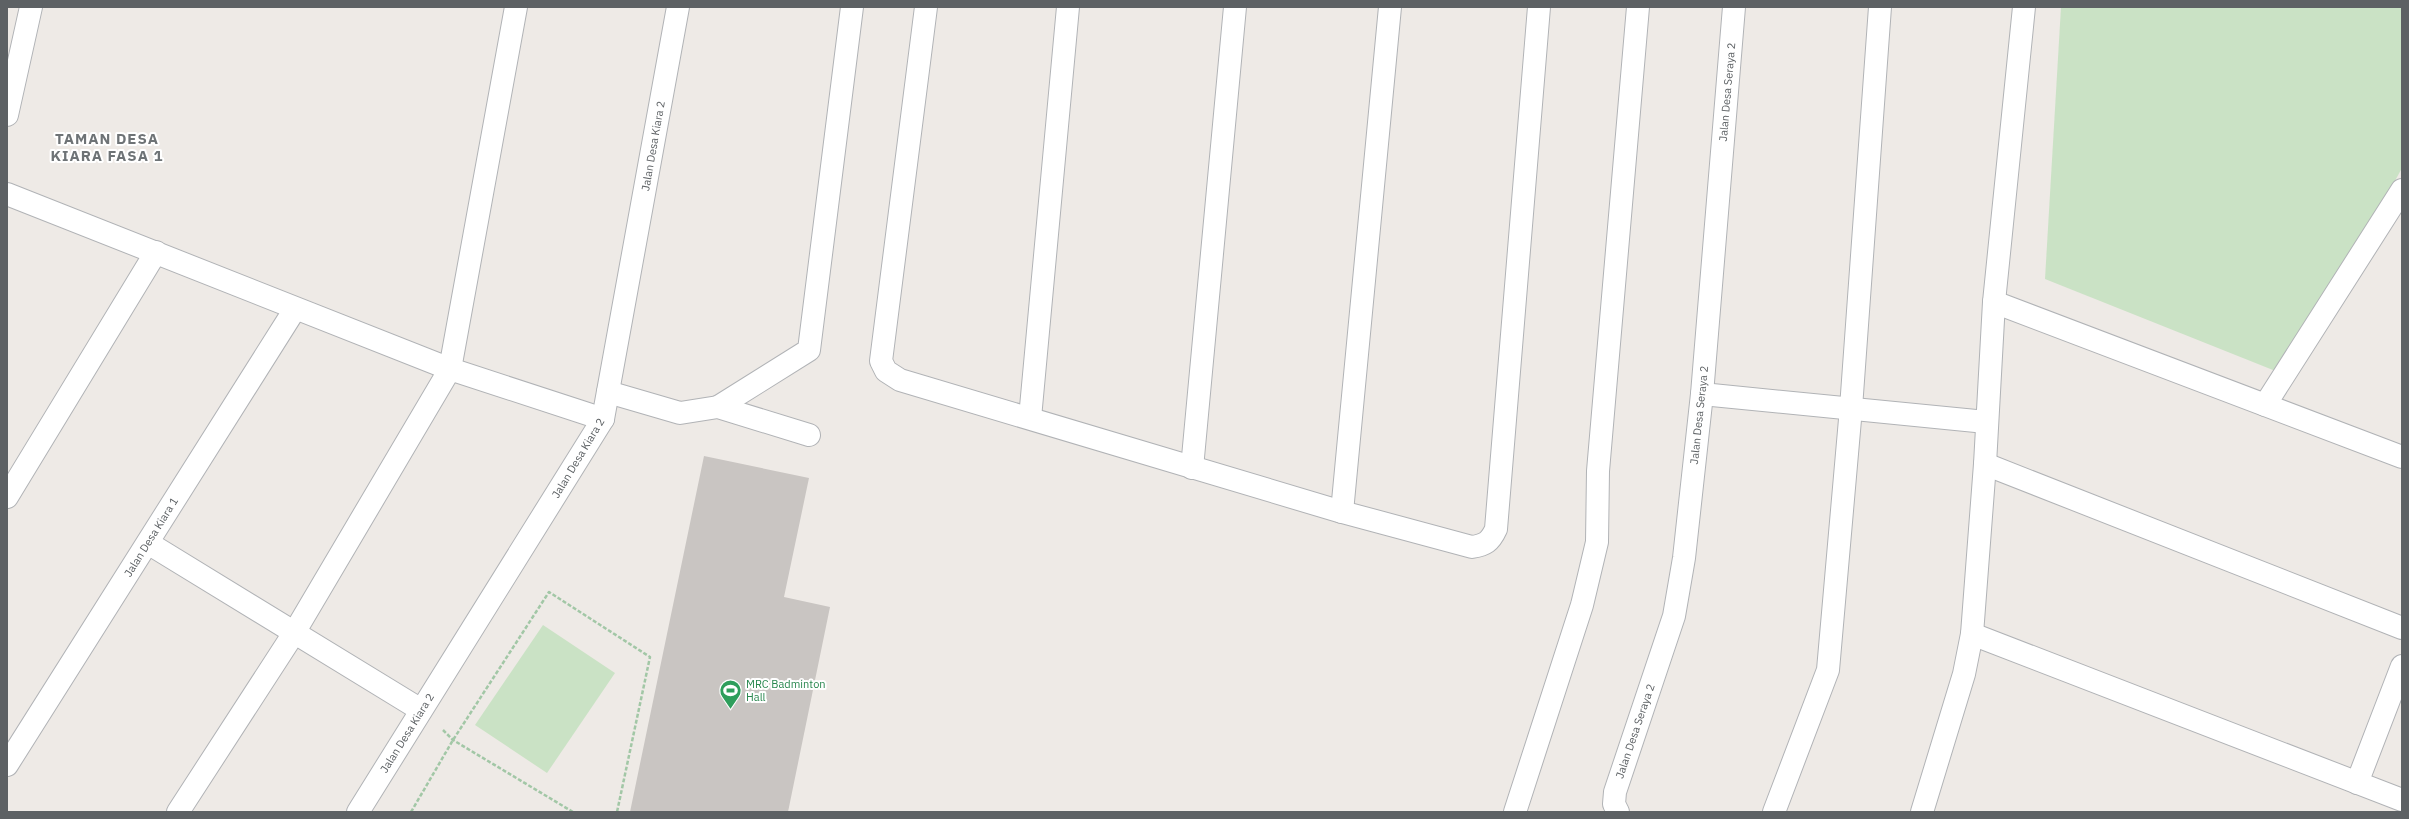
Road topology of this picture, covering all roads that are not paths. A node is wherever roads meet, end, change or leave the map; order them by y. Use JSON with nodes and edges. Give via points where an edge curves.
{"nodes":[{"id":1,"x":31,"y":7,"type":"edge"},
{"id":2,"x":516,"y":7,"type":"edge"},
{"id":3,"x":678,"y":7,"type":"edge"},
{"id":4,"x":852,"y":7,"type":"edge"},
{"id":5,"x":926,"y":7,"type":"edge"},
{"id":6,"x":1068,"y":7,"type":"edge"},
{"id":7,"x":1235,"y":7,"type":"edge"},
{"id":8,"x":1390,"y":7,"type":"edge"},
{"id":9,"x":1539,"y":7,"type":"edge"},
{"id":10,"x":1638,"y":7,"type":"edge"},
{"id":11,"x":1734,"y":7,"type":"edge"},
{"id":12,"x":1880,"y":7,"type":"edge"},
{"id":13,"x":2024,"y":7,"type":"edge"},
{"id":14,"x":7,"y":115,"type":"edge"},
{"id":15,"x":2402,"y":190,"type":"edge"},
{"id":16,"x":7,"y":194,"type":"edge"},
{"id":17,"x":156,"y":252,"type":"junction"},
{"id":18,"x":1994,"y":302,"type":"junction"},
{"id":19,"x":295,"y":309,"type":"junction"},
{"id":20,"x":450,"y":369,"type":"junction"},
{"id":21,"x":608,"y":392,"type":"junction"},
{"id":22,"x":1702,"y":394,"type":"junction"},
{"id":23,"x":2265,"y":405,"type":"junction"},
{"id":24,"x":718,"y":407,"type":"junction"},
{"id":25,"x":1851,"y":408,"type":"junction"},
{"id":26,"x":1030,"y":418,"type":"junction"},
{"id":27,"x":603,"y":419,"type":"junction"},
{"id":28,"x":1986,"y":422,"type":"junction"},
{"id":29,"x":809,"y":434,"type":"dead end"},
{"id":30,"x":2402,"y":457,"type":"edge"},
{"id":31,"x":1985,"y":464,"type":"junction"},
{"id":32,"x":1192,"y":468,"type":"junction"},
{"id":33,"x":7,"y":497,"type":"edge"},
{"id":34,"x":1342,"y":512,"type":"junction"},
{"id":35,"x":148,"y":543,"type":"junction"},
{"id":36,"x":2402,"y":628,"type":"edge"},
{"id":37,"x":294,"y":633,"type":"junction"},
{"id":38,"x":1972,"y":634,"type":"junction"},
{"id":39,"x":2402,"y":666,"type":"edge"},
{"id":40,"x":421,"y":710,"type":"junction"},
{"id":41,"x":7,"y":765,"type":"edge"},
{"id":42,"x":2357,"y":783,"type":"junction"},
{"id":43,"x":2402,"y":800,"type":"edge"},
{"id":44,"x":178,"y":812,"type":"edge"},
{"id":45,"x":358,"y":812,"type":"edge"},
{"id":46,"x":1515,"y":812,"type":"edge"},
{"id":47,"x":1618,"y":812,"type":"edge"},
{"id":48,"x":1774,"y":812,"type":"edge"},
{"id":49,"x":1922,"y":812,"type":"edge"}],
"edges":[{"from":1,"to":14,"type":"street"},
{"from":2,"to":20,"type":"street"},
{"from":3,"to":21,"type":"street","name":"Jalan Desa Kiara 2"},
{"from":4,"to":24,"type":"street","via":[[809,350]]},
{"from":5,"to":26,"type":"street","via":[[881,361],[886,370],[900,380]]},
{"from":6,"to":26,"type":"street"},
{"from":7,"to":32,"type":"street"},
{"from":8,"to":34,"type":"street"},
{"from":9,"to":34,"type":"street","via":[[1496,530],[1484,546],[1472,547]]},
{"from":10,"to":46,"type":"street","via":[[1598,471],[1597,542],[1582,605]]},
{"from":11,"to":22,"type":"street","name":"Jalan Desa Seraya 2"},
{"from":12,"to":25,"type":"street"},
{"from":13,"to":18,"type":"street"},
{"from":15,"to":23,"type":"street"},
{"from":16,"to":17,"type":"street"},
{"from":17,"to":19,"type":"street"},
{"from":17,"to":33,"type":"street"},
{"from":18,"to":23,"type":"street"},
{"from":18,"to":28,"type":"street"},
{"from":19,"to":20,"type":"street"},
{"from":19,"to":35,"type":"street","name":"Jalan Desa Kiara 1"},
{"from":20,"to":27,"type":"street"},
{"from":20,"to":37,"type":"street"},
{"from":21,"to":24,"type":"street","via":[[680,413]]},
{"from":21,"to":27,"type":"street","name":"Jalan Desa Kiara 2"},
{"from":22,"to":25,"type":"street"},
{"from":22,"to":47,"type":"street","name":"Jalan Desa Seraya 2","via":[[1684,558],[1674,616],[1615,792],[1614,804]]},
{"from":23,"to":30,"type":"street"},
{"from":24,"to":29,"type":"street"},
{"from":25,"to":28,"type":"street"},
{"from":25,"to":48,"type":"street","via":[[1828,670]]},
{"from":26,"to":32,"type":"street"},
{"from":27,"to":40,"type":"street","name":"Jalan Desa Kiara 2"},
{"from":28,"to":31,"type":"street"},
{"from":31,"to":36,"type":"street"},
{"from":31,"to":38,"type":"street"},
{"from":32,"to":34,"type":"street"},
{"from":35,"to":37,"type":"street"},
{"from":35,"to":41,"type":"street","name":"Jalan Desa Kiara 1"},
{"from":37,"to":40,"type":"street"},
{"from":37,"to":44,"type":"street"},
{"from":38,"to":42,"type":"street"},
{"from":38,"to":49,"type":"street","via":[[1964,674]]},
{"from":39,"to":42,"type":"street"},
{"from":40,"to":45,"type":"street","name":"Jalan Desa Kiara 2"},
{"from":42,"to":43,"type":"street"}]}
